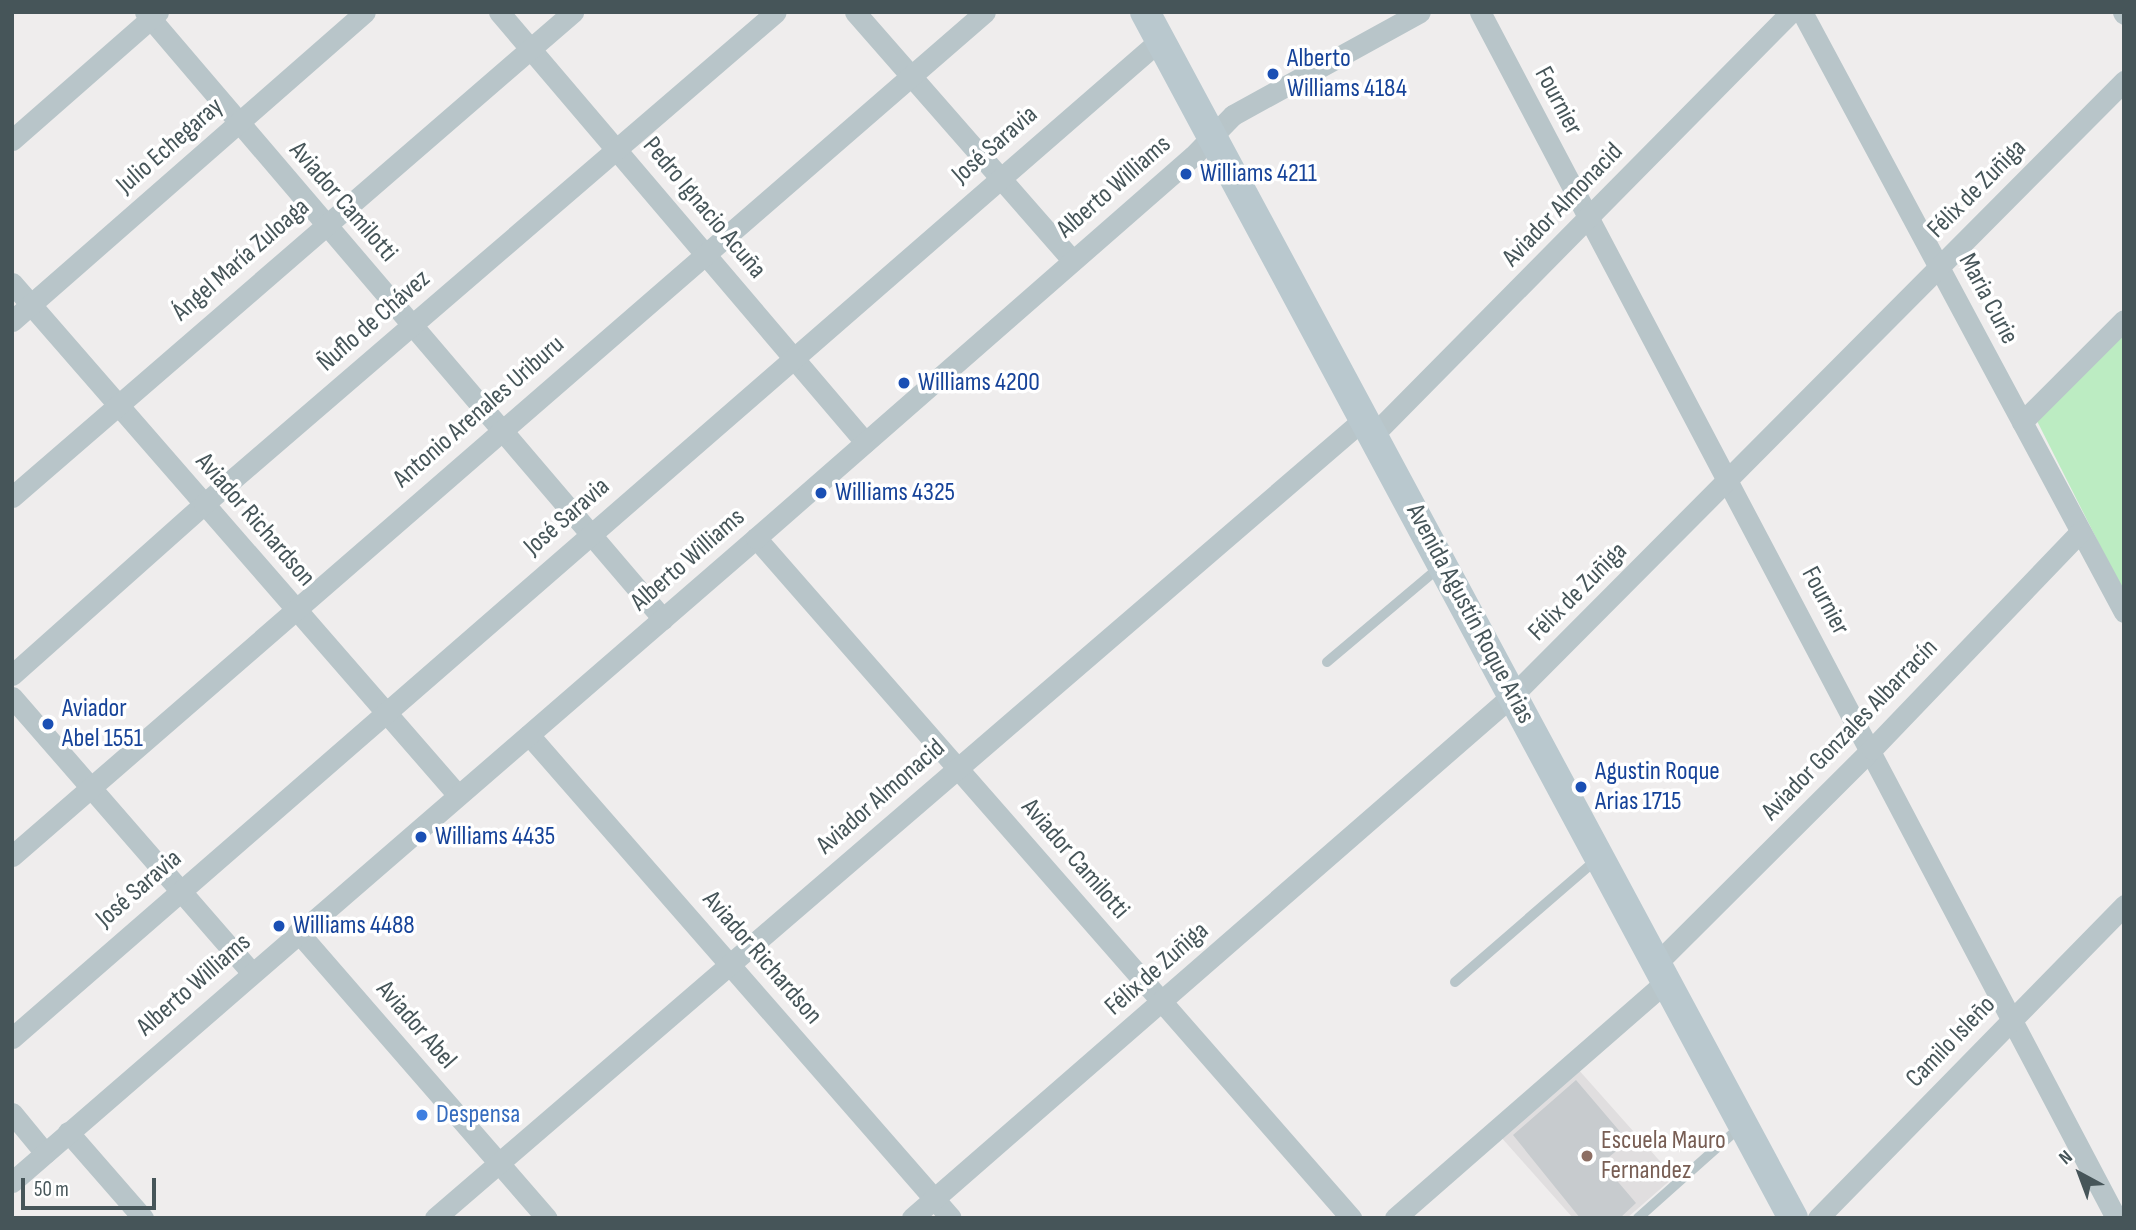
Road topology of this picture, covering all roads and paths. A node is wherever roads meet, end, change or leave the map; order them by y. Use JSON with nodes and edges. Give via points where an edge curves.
{"nodes":[{"id":1,"x":365,"y":12,"type":"edge"},
{"id":2,"x":499,"y":12,"type":"edge"},
{"id":3,"x":573,"y":12,"type":"edge"},
{"id":4,"x":776,"y":12,"type":"edge"},
{"id":5,"x":855,"y":12,"type":"edge"},
{"id":6,"x":985,"y":12,"type":"edge"},
{"id":7,"x":1145,"y":12,"type":"edge"},
{"id":8,"x":1420,"y":12,"type":"edge"},
{"id":9,"x":1480,"y":12,"type":"edge"},
{"id":10,"x":1791,"y":12,"type":"edge"},
{"id":11,"x":1802,"y":12,"type":"edge"},
{"id":12,"x":151,"y":14,"type":"edge"},
{"id":13,"x":1160,"y":40,"type":"junction"},
{"id":14,"x":530,"y":49,"type":"junction"},
{"id":15,"x":909,"y":76,"type":"junction"},
{"id":16,"x":2124,"y":82,"type":"edge"},
{"id":17,"x":239,"y":123,"type":"junction"},
{"id":18,"x":1211,"y":135,"type":"junction"},
{"id":19,"x":12,"y":140,"type":"edge"},
{"id":20,"x":616,"y":148,"type":"junction"},
{"id":21,"x":999,"y":178,"type":"junction"},
{"id":22,"x":1588,"y":219,"type":"junction"},
{"id":23,"x":325,"y":224,"type":"junction"},
{"id":24,"x":705,"y":252,"type":"junction"},
{"id":25,"x":1072,"y":260,"type":"junction"},
{"id":26,"x":1939,"y":267,"type":"junction"},
{"id":27,"x":12,"y":283,"type":"edge"},
{"id":28,"x":31,"y":304,"type":"junction"},
{"id":29,"x":2124,"y":320,"type":"edge"},
{"id":30,"x":12,"y":321,"type":"edge"},
{"id":31,"x":413,"y":325,"type":"junction"},
{"id":32,"x":793,"y":357,"type":"junction"},
{"id":33,"x":118,"y":404,"type":"junction"},
{"id":34,"x":2022,"y":422,"type":"junction"},
{"id":35,"x":1369,"y":427,"type":"junction"},
{"id":36,"x":501,"y":429,"type":"junction"},
{"id":37,"x":865,"y":442,"type":"junction"},
{"id":38,"x":1729,"y":481,"type":"junction"},
{"id":39,"x":12,"y":497,"type":"edge"},
{"id":40,"x":204,"y":503,"type":"junction"},
{"id":41,"x":2080,"y":532,"type":"junction"},
{"id":42,"x":591,"y":534,"type":"junction"},
{"id":43,"x":756,"y":537,"type":"junction"},
{"id":44,"x":1444,"y":564,"type":"junction"},
{"id":45,"x":296,"y":609,"type":"junction"},
{"id":46,"x":2124,"y":612,"type":"edge"},
{"id":47,"x":663,"y":619,"type":"junction"},
{"id":48,"x":1327,"y":662,"type":"dead end"},
{"id":49,"x":12,"y":675,"type":"edge"},
{"id":50,"x":1514,"y":694,"type":"junction"},
{"id":51,"x":12,"y":697,"type":"edge"},
{"id":52,"x":386,"y":712,"type":"junction"},
{"id":53,"x":529,"y":736,"type":"junction"},
{"id":54,"x":1872,"y":749,"type":"junction"},
{"id":55,"x":958,"y":767,"type":"junction"},
{"id":56,"x":90,"y":788,"type":"junction"},
{"id":57,"x":457,"y":794,"type":"junction"},
{"id":58,"x":1602,"y":855,"type":"junction"},
{"id":59,"x":12,"y":856,"type":"edge"},
{"id":60,"x":179,"y":891,"type":"junction"},
{"id":61,"x":2124,"y":905,"type":"edge"},
{"id":62,"x":298,"y":932,"type":"junction"},
{"id":63,"x":732,"y":965,"type":"junction"},
{"id":64,"x":251,"y":972,"type":"junction"},
{"id":65,"x":1661,"y":973,"type":"junction"},
{"id":66,"x":1455,"y":982,"type":"dead end"},
{"id":67,"x":1161,"y":1002,"type":"junction"},
{"id":68,"x":2013,"y":1020,"type":"junction"},
{"id":69,"x":12,"y":1038,"type":"edge"},
{"id":70,"x":12,"y":1114,"type":"edge"},
{"id":71,"x":1745,"y":1123,"type":"junction"},
{"id":72,"x":68,"y":1132,"type":"junction"},
{"id":73,"x":45,"y":1153,"type":"junction"},
{"id":74,"x":498,"y":1163,"type":"junction"},
{"id":75,"x":12,"y":1182,"type":"edge"},
{"id":76,"x":934,"y":1199,"type":"junction"},
{"id":77,"x":143,"y":1218,"type":"edge"},
{"id":78,"x":435,"y":1218,"type":"edge"},
{"id":79,"x":547,"y":1218,"type":"edge"},
{"id":80,"x":912,"y":1218,"type":"edge"},
{"id":81,"x":951,"y":1218,"type":"edge"},
{"id":82,"x":1351,"y":1218,"type":"edge"},
{"id":83,"x":1395,"y":1218,"type":"edge"},
{"id":84,"x":1639,"y":1218,"type":"edge"},
{"id":85,"x":1793,"y":1218,"type":"edge"},
{"id":86,"x":1818,"y":1218,"type":"edge"},
{"id":87,"x":2116,"y":1218,"type":"edge"}],
"edges":[{"from":1,"to":17,"type":"street","name":"Julio Echegaray"},
{"from":2,"to":14,"type":"street","name":"Pedro Ignacio Acuña"},
{"from":3,"to":14,"type":"street","name":"Ángel María Zuloaga"},
{"from":4,"to":20,"type":"street","name":"Ñuflo de Chávez"},
{"from":5,"to":15,"type":"street"},
{"from":6,"to":15,"type":"street","name":"Antonio Arenales Uriburu"},
{"from":7,"to":13,"type":"main road","name":"Avenida Agustín Roque Arias"},
{"from":8,"to":18,"type":"street","name":"Alberto Williams","via":[[1233,115]]},
{"from":9,"to":22,"type":"street","name":"Fournier"},
{"from":10,"to":22,"type":"street","name":"Aviador Almonacid"},
{"from":11,"to":26,"type":"street","name":"Maria Curie"},
{"from":12,"to":17,"type":"street","name":"Aviador Camilotti"},
{"from":12,"to":19,"type":"street"},
{"from":13,"to":18,"type":"main road","name":"Avenida Agustín Roque Arias"},
{"from":13,"to":21,"type":"street","name":"José Saravia"},
{"from":14,"to":20,"type":"street","name":"Pedro Ignacio Acuña"},
{"from":14,"to":23,"type":"street","name":"Ángel María Zuloaga"},
{"from":15,"to":21,"type":"street"},
{"from":15,"to":24,"type":"street","name":"Antonio Arenales Uriburu"},
{"from":16,"to":26,"type":"street","name":"Félix de Zuñiga"},
{"from":17,"to":23,"type":"street","name":"Aviador Camilotti"},
{"from":17,"to":28,"type":"street","name":"Julio Echegaray"},
{"from":18,"to":25,"type":"street","name":"Alberto Williams"},
{"from":18,"to":35,"type":"main road","name":"Avenida Agustín Roque Arias"},
{"from":20,"to":24,"type":"street","name":"Pedro Ignacio Acuña"},
{"from":20,"to":31,"type":"street","name":"Ñuflo de Chávez"},
{"from":21,"to":25,"type":"street"},
{"from":21,"to":32,"type":"street","name":"José Saravia"},
{"from":22,"to":35,"type":"street","name":"Aviador Almonacid"},
{"from":22,"to":38,"type":"street","name":"Fournier"},
{"from":23,"to":31,"type":"street","name":"Aviador Camilotti"},
{"from":23,"to":33,"type":"street","name":"Ángel María Zuloaga"},
{"from":24,"to":32,"type":"street","name":"Pedro Ignacio Acuña"},
{"from":24,"to":36,"type":"street","name":"Antonio Arenales Uriburu"},
{"from":25,"to":37,"type":"street","name":"Alberto Williams"},
{"from":26,"to":34,"type":"street","name":"Maria Curie"},
{"from":26,"to":38,"type":"street","name":"Félix de Zuñiga"},
{"from":27,"to":28,"type":"street","name":"Aviador Richardson"},
{"from":28,"to":30,"type":"street","name":"Julio Echegaray"},
{"from":28,"to":33,"type":"street","name":"Aviador Richardson"},
{"from":29,"to":34,"type":"street"},
{"from":31,"to":36,"type":"street","name":"Aviador Camilotti"},
{"from":31,"to":40,"type":"street","name":"Ñuflo de Chávez"},
{"from":32,"to":37,"type":"street","name":"Pedro Ignacio Acuña"},
{"from":32,"to":42,"type":"street","name":"José Saravia"},
{"from":33,"to":39,"type":"street","name":"Ángel María Zuloaga"},
{"from":33,"to":40,"type":"street","name":"Aviador Richardson"},
{"from":34,"to":41,"type":"street","name":"Maria Curie"},
{"from":35,"to":44,"type":"main road","name":"Avenida Agustín Roque Arias"},
{"from":35,"to":55,"type":"street","name":"Aviador Almonacid"},
{"from":36,"to":42,"type":"street","name":"Aviador Camilotti"},
{"from":36,"to":45,"type":"street","name":"Antonio Arenales Uriburu"},
{"from":37,"to":43,"type":"street","name":"Alberto Williams"},
{"from":38,"to":50,"type":"street","name":"Félix de Zuñiga"},
{"from":38,"to":54,"type":"street","name":"Fournier"},
{"from":40,"to":45,"type":"street","name":"Aviador Richardson"},
{"from":40,"to":49,"type":"street","name":"Ñuflo de Chávez"},
{"from":41,"to":46,"type":"street","name":"Maria Curie"},
{"from":41,"to":54,"type":"street","name":"Aviador Gonzales Albarracín"},
{"from":42,"to":47,"type":"street","name":"Aviador Camilotti"},
{"from":42,"to":52,"type":"street","name":"José Saravia"},
{"from":43,"to":47,"type":"street","name":"Alberto Williams"},
{"from":43,"to":55,"type":"street","name":"Aviador Camilotti"},
{"from":44,"to":48,"type":"lane"},
{"from":44,"to":50,"type":"main road","name":"Avenida Agustín Roque Arias"},
{"from":45,"to":52,"type":"street","name":"Aviador Richardson"},
{"from":45,"to":56,"type":"street","name":"Antonio Arenales Uriburu"},
{"from":47,"to":53,"type":"street","name":"Alberto Williams"},
{"from":50,"to":58,"type":"main road","name":"Avenida Agustín Roque Arias"},
{"from":50,"to":67,"type":"street","name":"Félix de Zuñiga"},
{"from":51,"to":56,"type":"street"},
{"from":52,"to":57,"type":"street","name":"Aviador Richardson"},
{"from":52,"to":60,"type":"street","name":"José Saravia"},
{"from":53,"to":57,"type":"street","name":"Alberto Williams"},
{"from":53,"to":63,"type":"street","name":"Aviador Richardson"},
{"from":54,"to":65,"type":"street","name":"Aviador Gonzales Albarracín"},
{"from":54,"to":68,"type":"street","name":"Fournier"},
{"from":55,"to":63,"type":"street","name":"Aviador Almonacid"},
{"from":55,"to":67,"type":"street","name":"Aviador Camilotti"},
{"from":56,"to":59,"type":"street","name":"Antonio Arenales Uriburu"},
{"from":56,"to":60,"type":"street"},
{"from":57,"to":62,"type":"street","name":"Alberto Williams"},
{"from":58,"to":65,"type":"main road","name":"Avenida Agustín Roque Arias"},
{"from":58,"to":66,"type":"lane"},
{"from":60,"to":64,"type":"street"},
{"from":60,"to":69,"type":"street","name":"José Saravia"},
{"from":61,"to":68,"type":"street","name":"Camilo Isleño"},
{"from":62,"to":64,"type":"street","name":"Alberto Williams"},
{"from":62,"to":74,"type":"street","name":"Aviador Abel"},
{"from":63,"to":74,"type":"street","name":"Aviador Almonacid"},
{"from":63,"to":76,"type":"street","name":"Aviador Richardson"},
{"from":64,"to":72,"type":"street","name":"Alberto Williams"},
{"from":65,"to":71,"type":"main road","name":"Avenida Agustín Roque Arias"},
{"from":65,"to":83,"type":"street","name":"Aviador Gonzales Albarracín"},
{"from":67,"to":76,"type":"street","name":"Félix de Zuñiga"},
{"from":67,"to":82,"type":"street","name":"Aviador Camilotti"},
{"from":68,"to":86,"type":"street","name":"Camilo Isleño"},
{"from":68,"to":87,"type":"street","name":"Fournier"},
{"from":70,"to":73,"type":"street"},
{"from":71,"to":84,"type":"lane"},
{"from":71,"to":85,"type":"main road","name":"Avenida Agustín Roque Arias"},
{"from":72,"to":73,"type":"street","name":"Alberto Williams"},
{"from":72,"to":77,"type":"street"},
{"from":73,"to":75,"type":"street","name":"Alberto Williams"},
{"from":74,"to":78,"type":"street","name":"Aviador Almonacid"},
{"from":74,"to":79,"type":"street","name":"Aviador Abel"},
{"from":76,"to":80,"type":"street","name":"Félix de Zuñiga"},
{"from":76,"to":81,"type":"street","name":"Aviador Richardson"}]}
